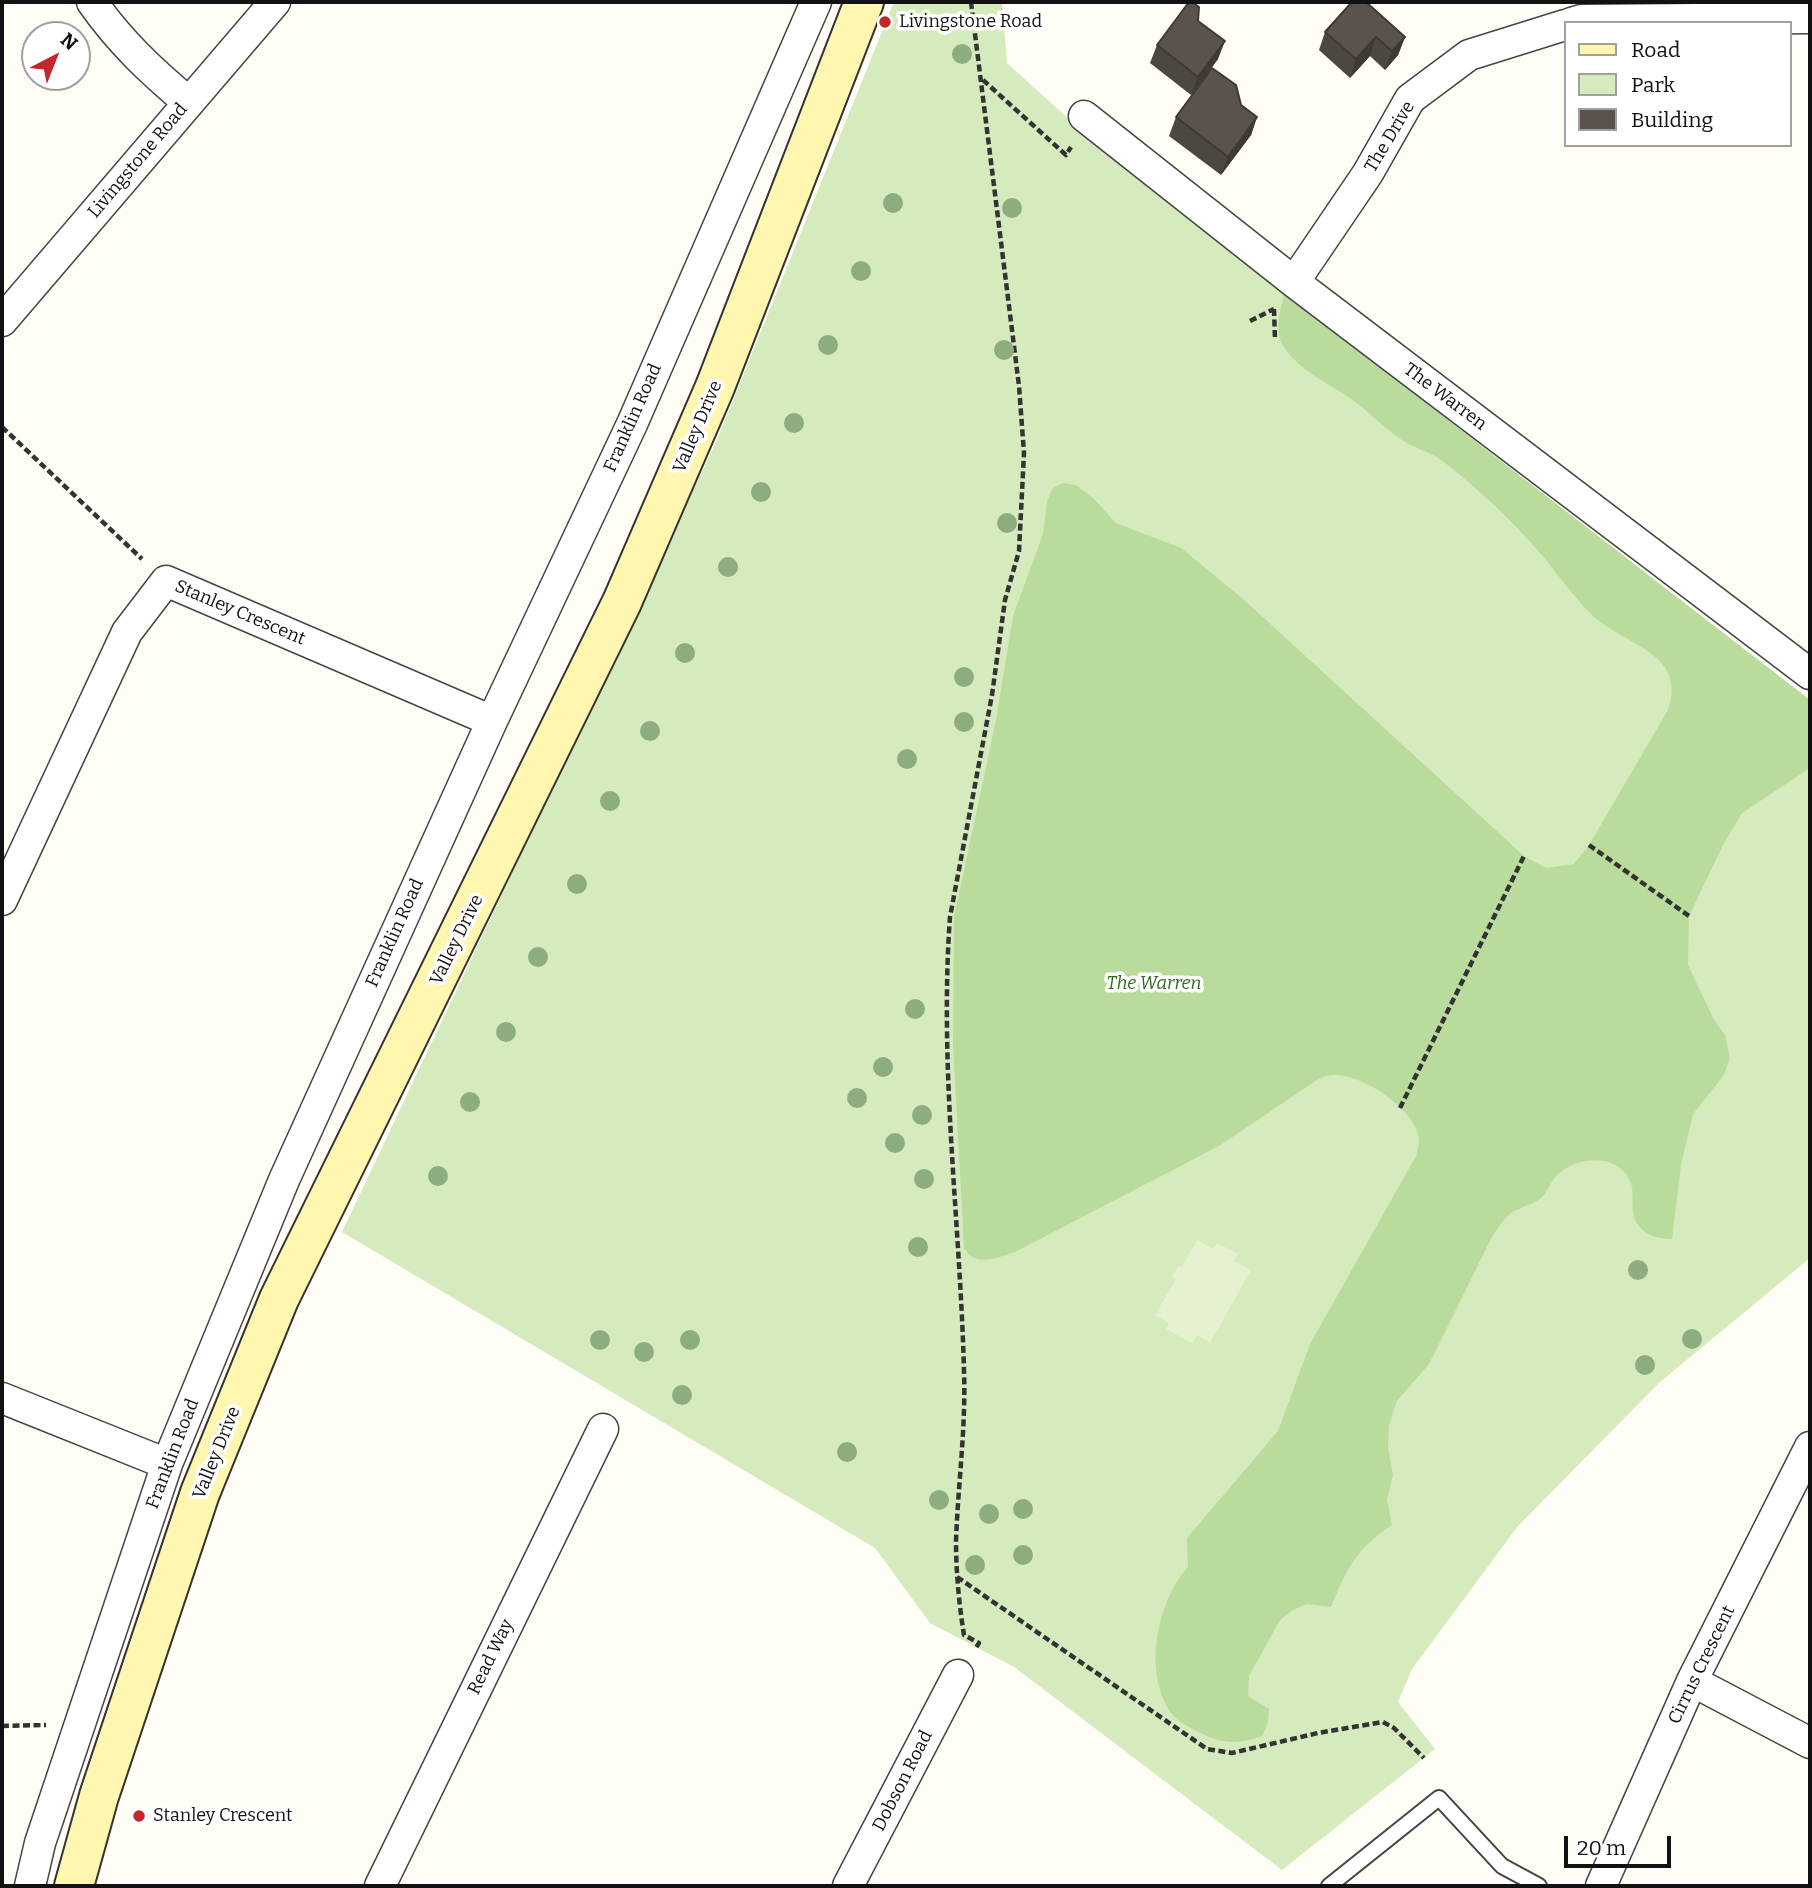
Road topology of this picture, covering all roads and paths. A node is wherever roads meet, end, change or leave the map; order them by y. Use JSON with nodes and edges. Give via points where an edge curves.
{"nodes":[{"id":1,"x":92,"y":2,"type":"edge"},
{"id":2,"x":275,"y":2,"type":"edge"},
{"id":3,"x":817,"y":2,"type":"edge"},
{"id":4,"x":864,"y":2,"type":"edge"},
{"id":5,"x":971,"y":2,"type":"edge"},
{"id":6,"x":1810,"y":18,"type":"edge"},
{"id":7,"x":1578,"y":21,"type":"edge"},
{"id":8,"x":1563,"y":26,"type":"edge"},
{"id":9,"x":983,"y":79,"type":"junction"},
{"id":10,"x":188,"y":102,"type":"junction"},
{"id":11,"x":1087,"y":118,"type":"joint"},
{"id":12,"x":1294,"y":282,"type":"junction"},
{"id":13,"x":1274,"y":309,"type":"dead end"},
{"id":14,"x":2,"y":321,"type":"edge"},
{"id":15,"x":1275,"y":340,"type":"dead end"},
{"id":16,"x":2,"y":427,"type":"edge"},
{"id":17,"x":166,"y":581,"type":"junction"},
{"id":18,"x":1810,"y":674,"type":"edge"},
{"id":19,"x":492,"y":721,"type":"junction"},
{"id":20,"x":1590,"y":845,"type":"dead end"},
{"id":21,"x":1524,"y":856,"type":"dead end"},
{"id":22,"x":2,"y":901,"type":"edge"},
{"id":23,"x":1689,"y":916,"type":"dead end"},
{"id":24,"x":1400,"y":1108,"type":"dead end"},
{"id":25,"x":2,"y":1398,"type":"edge"},
{"id":26,"x":603,"y":1429,"type":"dead end"},
{"id":27,"x":1810,"y":1447,"type":"edge"},
{"id":28,"x":167,"y":1464,"type":"junction"},
{"id":29,"x":957,"y":1576,"type":"junction"},
{"id":30,"x":958,"y":1675,"type":"joint"},
{"id":31,"x":1692,"y":1681,"type":"junction"},
{"id":32,"x":79,"y":1725,"type":"junction"},
{"id":33,"x":2,"y":1726,"type":"edge"},
{"id":34,"x":1810,"y":1743,"type":"edge"},
{"id":35,"x":1424,"y":1758,"type":"dead end"},
{"id":36,"x":30,"y":1886,"type":"edge"},
{"id":37,"x":75,"y":1886,"type":"edge"},
{"id":38,"x":380,"y":1886,"type":"edge"},
{"id":39,"x":848,"y":1886,"type":"edge"},
{"id":40,"x":1329,"y":1886,"type":"edge"},
{"id":41,"x":1539,"y":1886,"type":"edge"},
{"id":42,"x":1601,"y":1886,"type":"edge"}],
"edges":[{"from":1,"to":10,"type":"street","via":[[144,65]]},
{"from":2,"to":10,"type":"street","name":"Livingstone Road"},
{"from":3,"to":19,"type":"street","name":"Franklin Road","via":[[632,424]]},
{"from":4,"to":37,"type":"street","name":"Valley Drive","via":[[715,387],[622,602],[279,1299],[200,1493],[99,1796]]},
{"from":5,"to":9,"type":"path"},
{"from":6,"to":7,"type":"street"},
{"from":8,"to":12,"type":"street","name":"The Drive","via":[[1469,55],[1410,99],[1368,173]]},
{"from":9,"to":11,"type":"path","via":[[1066,155]]},
{"from":9,"to":29,"type":"path","via":[[1024,453],[1019,551],[1005,600],[948,949],[947,1045],[965,1393]]},
{"from":10,"to":14,"type":"street","name":"Livingstone Road"},
{"from":11,"to":12,"type":"street","name":"The Warren"},
{"from":12,"to":18,"type":"street","name":"The Warren"},
{"from":13,"to":15,"type":"path"},
{"from":16,"to":17,"type":"path"},
{"from":17,"to":19,"type":"street","name":"Stanley Crescent"},
{"from":17,"to":22,"type":"street","name":"Stanley Crescent","via":[[127,632]]},
{"from":19,"to":28,"type":"street","name":"Franklin Road","via":[[284,1180]]},
{"from":20,"to":23,"type":"path"},
{"from":21,"to":24,"type":"path"},
{"from":25,"to":28,"type":"street"},
{"from":26,"to":38,"type":"street","name":"Read Way"},
{"from":27,"to":31,"type":"street","name":"Cirrus Crescent"},
{"from":28,"to":32,"type":"street","name":"Franklin Road"},
{"from":29,"to":30,"type":"path","via":[[964,1635],[979,1643]]},
{"from":29,"to":35,"type":"path","via":[[1207,1749],[1232,1753],[1383,1722]]},
{"from":30,"to":39,"type":"street","name":"Dobson Road"},
{"from":31,"to":34,"type":"street"},
{"from":31,"to":42,"type":"street","name":"Cirrus Crescent"},
{"from":32,"to":33,"type":"path"},
{"from":32,"to":36,"type":"street","name":"Franklin Road"},
{"from":40,"to":41,"type":"lane","via":[[1439,1798],[1502,1866]]}]}
